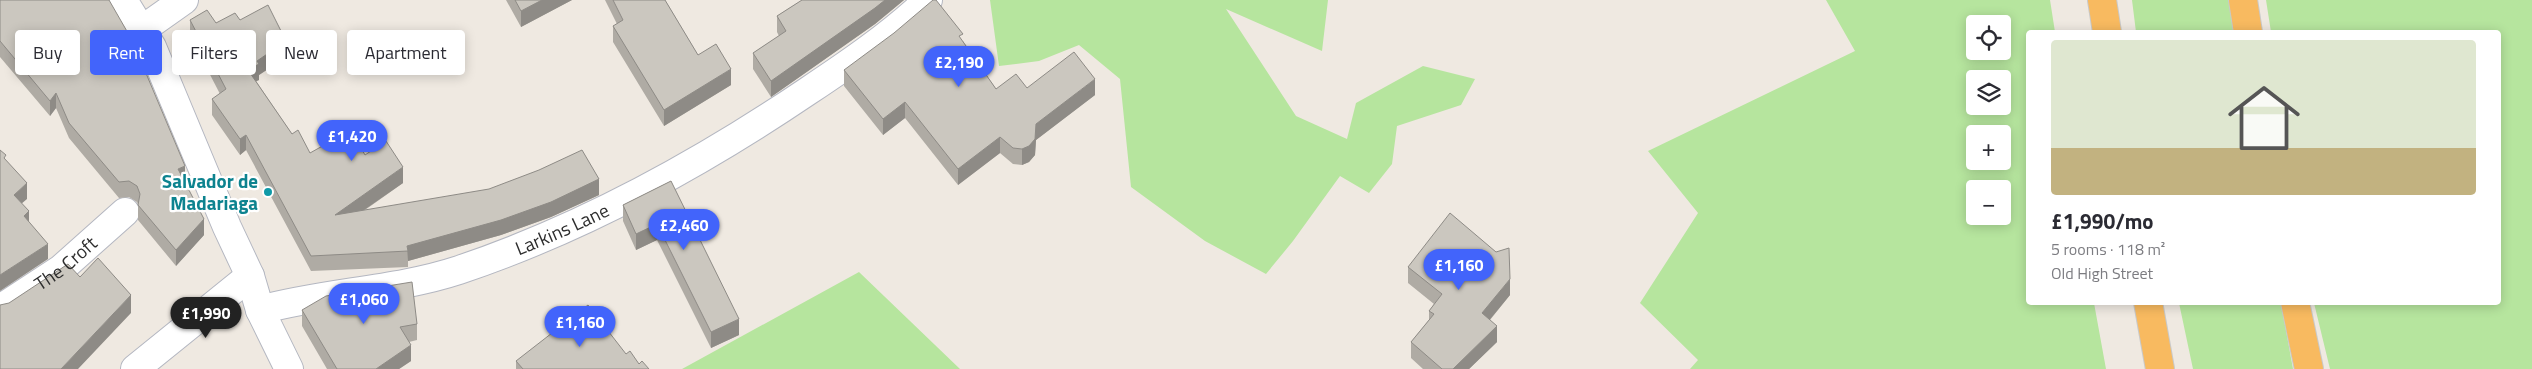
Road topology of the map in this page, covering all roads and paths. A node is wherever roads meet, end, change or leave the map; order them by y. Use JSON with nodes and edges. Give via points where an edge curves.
{"nodes":[{"id":1,"x":123,"y":0,"type":"edge"},
{"id":2,"x":184,"y":0,"type":"edge"},
{"id":3,"x":928,"y":0,"type":"edge"},
{"id":4,"x":2102,"y":0,"type":"edge"},
{"id":5,"x":2243,"y":0,"type":"edge"},
{"id":6,"x":143,"y":29,"type":"junction"},
{"id":7,"x":2107,"y":30,"type":"edge"},
{"id":8,"x":2248,"y":30,"type":"edge"},
{"id":9,"x":125,"y":212,"type":"dead end"},
{"id":10,"x":250,"y":276,"type":"junction"},
{"id":11,"x":2149,"y":305,"type":"edge"},
{"id":12,"x":2296,"y":305,"type":"edge"},
{"id":13,"x":0,"y":309,"type":"edge"},
{"id":14,"x":260,"y":310,"type":"junction"},
{"id":15,"x":135,"y":369,"type":"edge"},
{"id":16,"x":289,"y":369,"type":"edge"},
{"id":17,"x":2160,"y":369,"type":"edge"},
{"id":18,"x":2309,"y":369,"type":"edge"}],
"edges":[{"from":1,"to":6,"type":"street"},
{"from":2,"to":6,"type":"street"},
{"from":3,"to":14,"type":"street","name":"Larkins Lane","via":[[875,45],[720,148],[582,221],[460,270],[416,282],[290,302]]},
{"from":4,"to":7,"type":"highway"},
{"from":5,"to":8,"type":"highway"},
{"from":6,"to":10,"type":"street"},
{"from":9,"to":13,"type":"street","name":"The Croft","via":[[60,269]]},
{"from":10,"to":14,"type":"street"},
{"from":10,"to":15,"type":"street"},
{"from":11,"to":17,"type":"highway"},
{"from":12,"to":18,"type":"highway"},
{"from":14,"to":16,"type":"street"}]}
